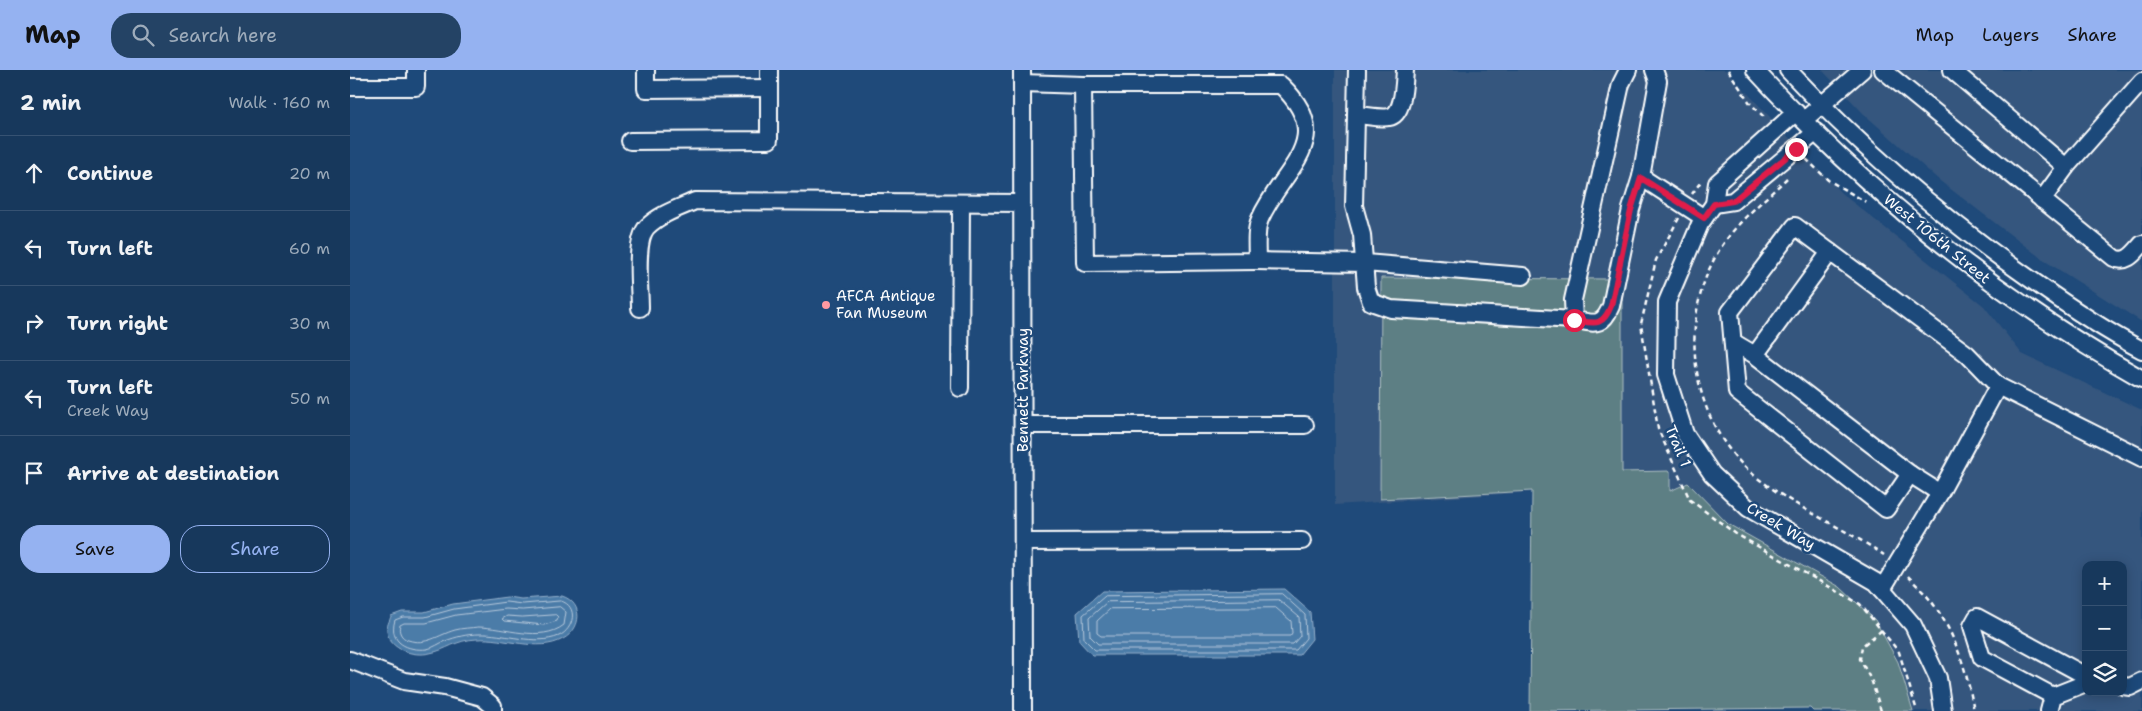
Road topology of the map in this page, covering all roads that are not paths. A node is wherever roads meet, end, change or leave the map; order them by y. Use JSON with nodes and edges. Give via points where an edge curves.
{"nodes":[{"id":1,"x":416,"y":70,"type":"edge"},
{"id":2,"x":646,"y":70,"type":"edge"},
{"id":3,"x":769,"y":70,"type":"edge"},
{"id":4,"x":1357,"y":70,"type":"edge"},
{"id":5,"x":1405,"y":70,"type":"edge"},
{"id":6,"x":1628,"y":70,"type":"edge"},
{"id":7,"x":1654,"y":70,"type":"edge"},
{"id":8,"x":1755,"y":70,"type":"edge"},
{"id":9,"x":1788,"y":70,"type":"edge"},
{"id":10,"x":1862,"y":70,"type":"edge"},
{"id":11,"x":1883,"y":70,"type":"edge"},
{"id":12,"x":1952,"y":70,"type":"edge"},
{"id":13,"x":1022,"y":76,"type":"edge"},
{"id":14,"x":2142,"y":81,"type":"edge"},
{"id":15,"x":1083,"y":85,"type":"junction"},
{"id":16,"x":350,"y":87,"type":"edge"},
{"id":17,"x":769,"y":88,"type":"junction"},
{"id":18,"x":1823,"y":105,"type":"junction"},
{"id":19,"x":1356,"y":115,"type":"junction"},
{"id":20,"x":1800,"y":116,"type":"junction"},
{"id":21,"x":1816,"y":132,"type":"junction"},
{"id":22,"x":630,"y":141,"type":"dead end"},
{"id":23,"x":2066,"y":167,"type":"junction"},
{"id":24,"x":1641,"y":178,"type":"junction"},
{"id":25,"x":2042,"y":200,"type":"junction"},
{"id":26,"x":961,"y":203,"type":"junction"},
{"id":27,"x":1022,"y":203,"type":"junction"},
{"id":28,"x":1714,"y":204,"type":"junction"},
{"id":29,"x":1704,"y":218,"type":"junction"},
{"id":30,"x":2142,"y":244,"type":"edge"},
{"id":31,"x":1830,"y":252,"type":"junction"},
{"id":32,"x":1257,"y":261,"type":"junction"},
{"id":33,"x":1366,"y":263,"type":"junction"},
{"id":34,"x":1523,"y":276,"type":"dead end"},
{"id":35,"x":640,"y":308,"type":"dead end"},
{"id":36,"x":1574,"y":320,"type":"junction"},
{"id":37,"x":1733,"y":342,"type":"junction"},
{"id":38,"x":2142,"y":350,"type":"edge"},
{"id":39,"x":1755,"y":355,"type":"junction"},
{"id":40,"x":2142,"y":378,"type":"edge"},
{"id":41,"x":1998,"y":386,"type":"junction"},
{"id":42,"x":960,"y":388,"type":"dead end"},
{"id":43,"x":1023,"y":425,"type":"junction"},
{"id":44,"x":1305,"y":425,"type":"dead end"},
{"id":45,"x":2142,"y":458,"type":"edge"},
{"id":46,"x":1910,"y":474,"type":"junction"},
{"id":47,"x":1940,"y":493,"type":"junction"},
{"id":48,"x":1302,"y":541,"type":"dead end"},
{"id":49,"x":1023,"y":542,"type":"junction"},
{"id":50,"x":1882,"y":589,"type":"junction"},
{"id":51,"x":350,"y":660,"type":"edge"},
{"id":52,"x":2082,"y":674,"type":"edge"},
{"id":53,"x":2142,"y":681,"type":"edge"},
{"id":54,"x":2082,"y":685,"type":"edge"},
{"id":55,"x":2127,"y":687,"type":"edge"},
{"id":56,"x":2051,"y":704,"type":"edge"},
{"id":57,"x":493,"y":711,"type":"edge"},
{"id":58,"x":1023,"y":711,"type":"edge"},
{"id":59,"x":1943,"y":711,"type":"edge"}],
"edges":[{"from":1,"to":16,"type":"street","via":[[416,87]]},
{"from":2,"to":17,"type":"street","via":[[646,89]]},
{"from":3,"to":17,"type":"street"},
{"from":4,"to":19,"type":"street"},
{"from":5,"to":19,"type":"street","via":[[1396,113],[1390,117]]},
{"from":6,"to":36,"type":"street","via":[[1621,84],[1573,300]]},
{"from":7,"to":24,"type":"street","via":[[1658,81]]},
{"from":8,"to":20,"type":"street","name":"West 106th Street"},
{"from":9,"to":18,"type":"street","name":"West 106th Street"},
{"from":10,"to":18,"type":"street","name":"Creek Way"},
{"from":11,"to":25,"type":"street"},
{"from":12,"to":23,"type":"street"},
{"from":13,"to":15,"type":"street"},
{"from":13,"to":27,"type":"street","name":"Bennett Parkway"},
{"from":14,"to":23,"type":"street"},
{"from":15,"to":32,"type":"street","via":[[1085,263]]},
{"from":15,"to":32,"type":"street","via":[[1281,85],[1293,96],[1302,111],[1306,130],[1304,149],[1259,221]]},
{"from":17,"to":22,"type":"street","via":[[769,140]]},
{"from":18,"to":20,"type":"street","name":"Creek Way"},
{"from":18,"to":38,"type":"street","name":"West 106th Street","via":[[1915,191],[1994,254],[2088,319]]},
{"from":19,"to":33,"type":"street","via":[[1354,206]]},
{"from":20,"to":21,"type":"street","name":"West 106th Street"},
{"from":20,"to":28,"type":"street","name":"Creek Way","via":[[1717,183]]},
{"from":21,"to":28,"type":"street","via":[[1733,201]]},
{"from":21,"to":40,"type":"street","name":"West 106th Street","via":[[1904,214],[1998,287],[2083,345]]},
{"from":23,"to":25,"type":"street"},
{"from":24,"to":29,"type":"street"},
{"from":24,"to":36,"type":"street","via":[[1606,318],[1596,324]]},
{"from":25,"to":30,"type":"street","via":[[2120,261],[2126,260]]},
{"from":26,"to":27,"type":"street"},
{"from":26,"to":35,"type":"street","via":[[695,201],[668,212],[646,228],[640,242]]},
{"from":26,"to":42,"type":"street"},
{"from":27,"to":43,"type":"street","name":"Bennett Parkway"},
{"from":28,"to":29,"type":"street","name":"Creek Way"},
{"from":29,"to":50,"type":"street","name":"Creek Way","via":[[1667,302],[1666,375],[1684,434],[1712,474],[1748,508],[1876,582]]},
{"from":31,"to":37,"type":"street","via":[[1795,226],[1730,312]]},
{"from":31,"to":39,"type":"street"},
{"from":31,"to":41,"type":"street","via":[[1967,354]]},
{"from":32,"to":33,"type":"street"},
{"from":33,"to":34,"type":"street"},
{"from":33,"to":36,"type":"street","via":[[1366,287],[1371,302],[1390,309]]},
{"from":37,"to":39,"type":"street"},
{"from":37,"to":46,"type":"street","via":[[1737,392],[1886,510]]},
{"from":39,"to":46,"type":"street"},
{"from":41,"to":45,"type":"street"},
{"from":41,"to":47,"type":"street"},
{"from":43,"to":44,"type":"street"},
{"from":43,"to":49,"type":"street","name":"Bennett Parkway"},
{"from":46,"to":47,"type":"street"},
{"from":47,"to":50,"type":"street"},
{"from":48,"to":49,"type":"street"},
{"from":49,"to":58,"type":"street","name":"Bennett Parkway"},
{"from":50,"to":59,"type":"street","name":"Creek Way","via":[[1913,625],[1938,678]]},
{"from":51,"to":57,"type":"street","via":[[404,682],[445,686],[482,697],[493,706]]},
{"from":52,"to":56,"type":"street","via":[[1977,617],[1972,626],[1982,658]]},
{"from":53,"to":55,"type":"street"},
{"from":54,"to":56,"type":"street"}]}
